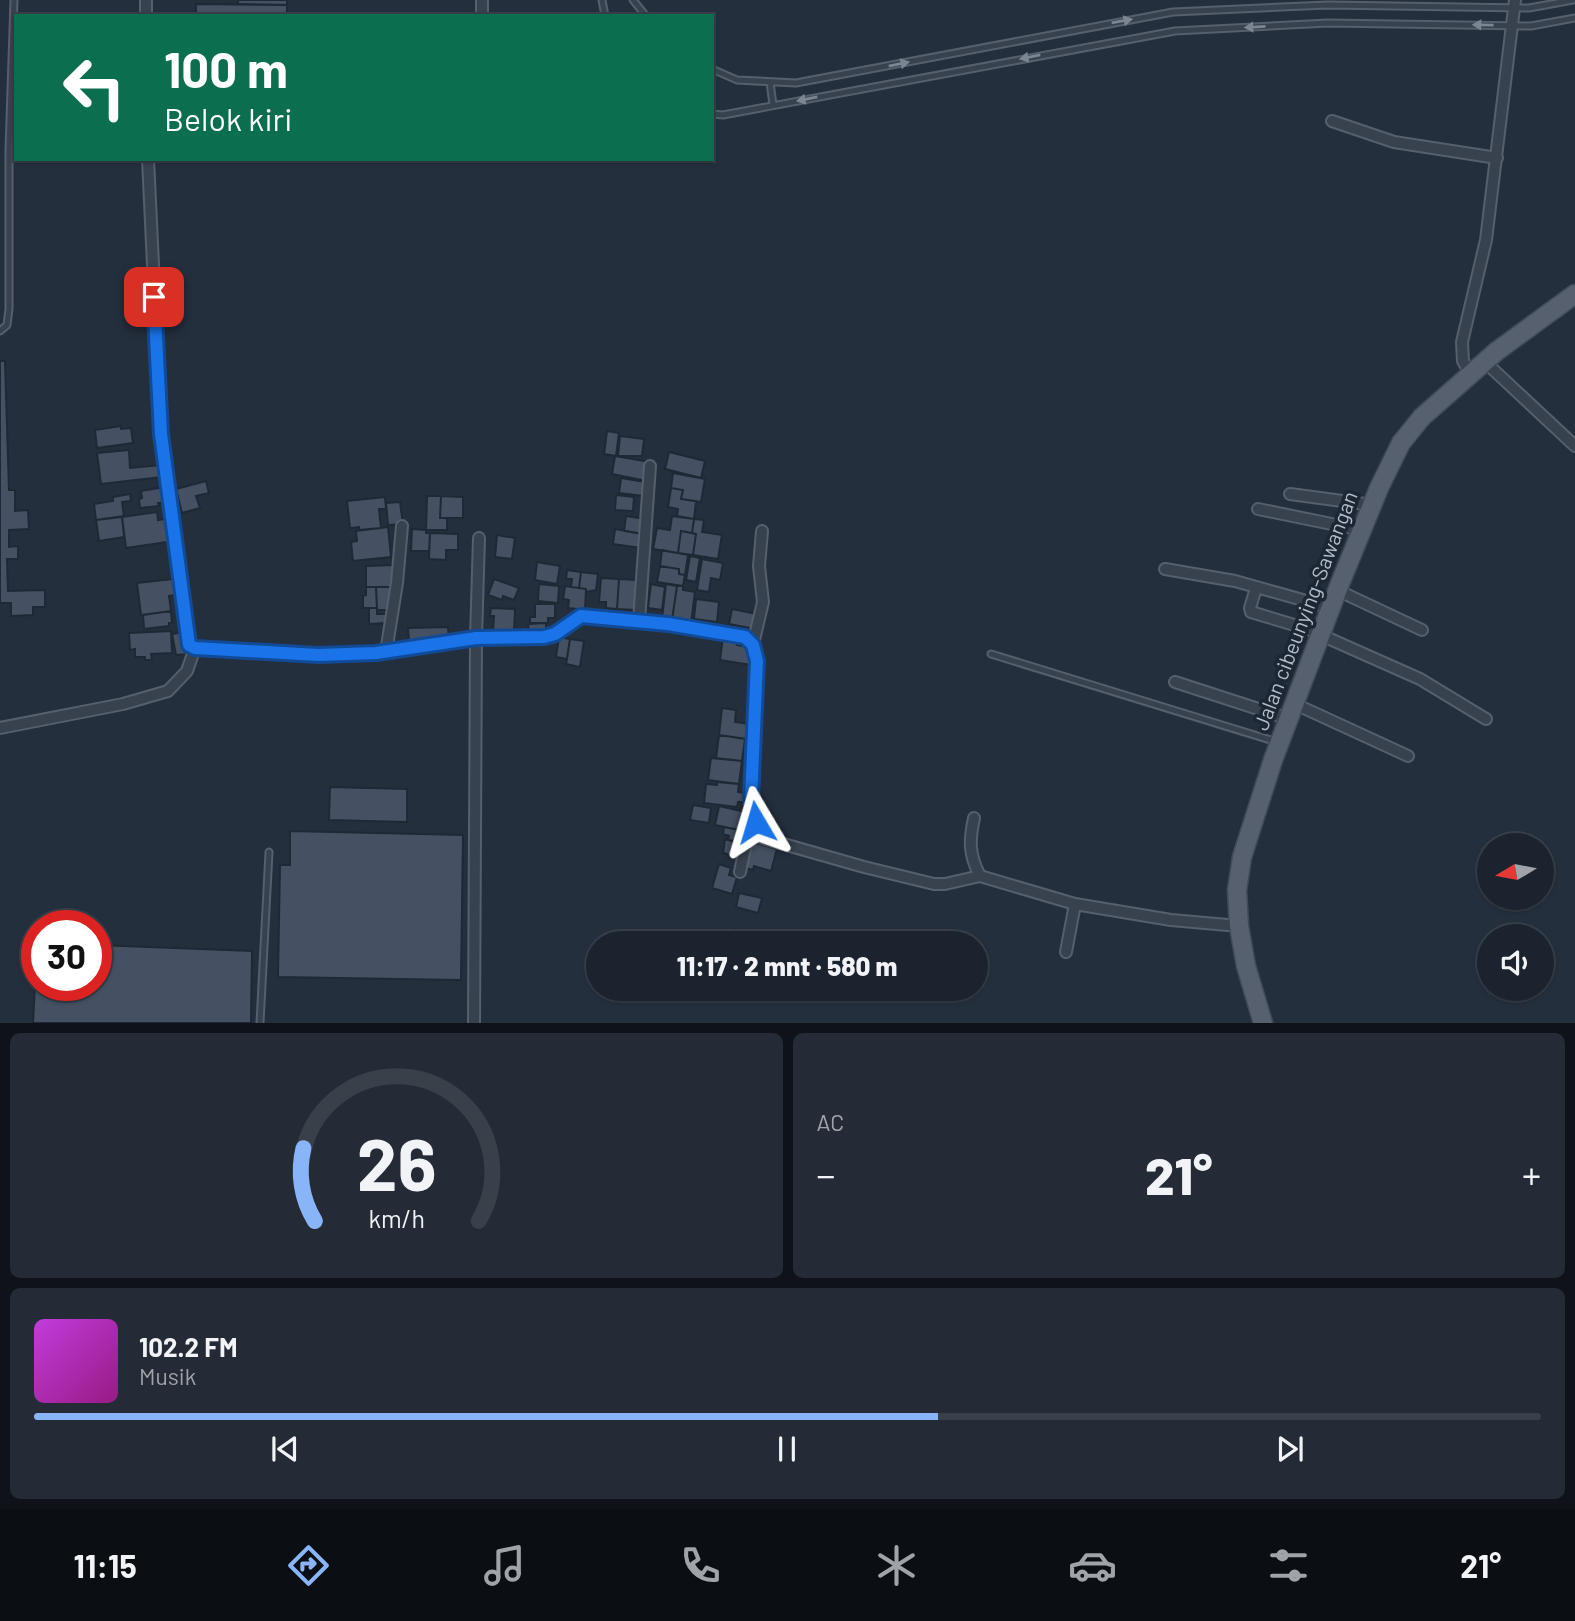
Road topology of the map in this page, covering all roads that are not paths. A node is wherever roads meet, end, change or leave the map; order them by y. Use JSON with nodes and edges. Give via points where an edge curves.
{"nodes":[{"id":1,"x":14,"y":0,"type":"edge"},
{"id":2,"x":633,"y":0,"type":"edge"},
{"id":3,"x":1573,"y":0,"type":"edge"},
{"id":4,"x":1514,"y":4,"type":"edge"},
{"id":5,"x":644,"y":14,"type":"edge"},
{"id":6,"x":1575,"y":18,"type":"edge"},
{"id":7,"x":1512,"y":25,"type":"junction"},
{"id":8,"x":714,"y":70,"type":"edge"},
{"id":9,"x":770,"y":82,"type":"junction"},
{"id":10,"x":774,"y":105,"type":"junction"},
{"id":11,"x":714,"y":114,"type":"edge"},
{"id":12,"x":1332,"y":121,"type":"dead end"},
{"id":13,"x":1497,"y":158,"type":"junction"},
{"id":14,"x":148,"y":161,"type":"edge"},
{"id":15,"x":1575,"y":294,"type":"edge"},
{"id":16,"x":0,"y":331,"type":"edge"},
{"id":17,"x":1484,"y":361,"type":"junction"},
{"id":18,"x":1470,"y":373,"type":"junction"},
{"id":19,"x":1575,"y":446,"type":"edge"},
{"id":20,"x":650,"y":466,"type":"dead end"},
{"id":21,"x":1290,"y":494,"type":"dead end"},
{"id":22,"x":1372,"y":505,"type":"junction"},
{"id":23,"x":1258,"y":509,"type":"dead end"},
{"id":24,"x":402,"y":526,"type":"dead end"},
{"id":25,"x":1362,"y":530,"type":"junction"},
{"id":26,"x":762,"y":531,"type":"dead end"},
{"id":27,"x":479,"y":538,"type":"dead end"},
{"id":28,"x":1165,"y":569,"type":"dead end"},
{"id":29,"x":1256,"y":588,"type":"junction"},
{"id":30,"x":1337,"y":590,"type":"junction"},
{"id":31,"x":1331,"y":608,"type":"junction"},
{"id":32,"x":639,"y":621,"type":"junction"},
{"id":33,"x":1422,"y":630,"type":"dead end"},
{"id":34,"x":1321,"y":634,"type":"junction"},
{"id":35,"x":476,"y":638,"type":"junction"},
{"id":36,"x":753,"y":645,"type":"junction"},
{"id":37,"x":195,"y":648,"type":"junction"},
{"id":38,"x":386,"y":652,"type":"junction"},
{"id":39,"x":991,"y":654,"type":"dead end"},
{"id":40,"x":1175,"y":682,"type":"dead end"},
{"id":41,"x":1292,"y":711,"type":"junction"},
{"id":42,"x":1486,"y":719,"type":"dead end"},
{"id":43,"x":0,"y":728,"type":"edge"},
{"id":44,"x":1280,"y":743,"type":"junction"},
{"id":45,"x":1408,"y":756,"type":"dead end"},
{"id":46,"x":974,"y":818,"type":"dead end"},
{"id":47,"x":752,"y":835,"type":"junction"},
{"id":48,"x":269,"y":852,"type":"dead end"},
{"id":49,"x":740,"y":872,"type":"dead end"},
{"id":50,"x":980,"y":876,"type":"junction"},
{"id":51,"x":1075,"y":904,"type":"junction"},
{"id":52,"x":1239,"y":926,"type":"junction"},
{"id":53,"x":1066,"y":952,"type":"dead end"},
{"id":54,"x":260,"y":1023,"type":"edge"},
{"id":55,"x":474,"y":1023,"type":"edge"},
{"id":56,"x":1264,"y":1023,"type":"edge"}],
"edges":[{"from":1,"to":16,"type":"lane","via":[[9,309],[7,325]]},
{"from":2,"to":5,"type":"lane"},
{"from":3,"to":4,"type":"lane","via":[[1529,8]]},
{"from":4,"to":7,"type":"street"},
{"from":9,"to":4,"type":"lane","one_way":true,"via":[[796,83],[1173,12]]},
{"from":6,"to":7,"type":"lane"},
{"from":7,"to":10,"type":"lane","one_way":true,"via":[[1328,23],[1175,31]]},
{"from":7,"to":13,"type":"street"},
{"from":8,"to":9,"type":"lane","via":[[737,80]]},
{"from":9,"to":10,"type":"lane"},
{"from":10,"to":11,"type":"lane"},
{"from":12,"to":13,"type":"street","via":[[1394,142]]},
{"from":13,"to":18,"type":"street","via":[[1484,257],[1462,341],[1463,361]]},
{"from":14,"to":37,"type":"street","via":[[161,434],[187,637]]},
{"from":15,"to":17,"type":"main road","name":"Jalan cibeunying-Sawangan"},
{"from":17,"to":18,"type":"main road","name":"Jalan cibeunying-Sawangan"},
{"from":17,"to":19,"type":"street"},
{"from":18,"to":22,"type":"main road","name":"Jalan cibeunying-Sawangan","via":[[1401,443]]},
{"from":20,"to":32,"type":"street"},
{"from":21,"to":22,"type":"street"},
{"from":22,"to":25,"type":"main road","name":"Jalan cibeunying-Sawangan"},
{"from":23,"to":25,"type":"street"},
{"from":24,"to":38,"type":"street"},
{"from":25,"to":30,"type":"main road","name":"Jalan cibeunying-Sawangan"},
{"from":26,"to":36,"type":"street","via":[[763,602]]},
{"from":27,"to":35,"type":"street"},
{"from":28,"to":29,"type":"street"},
{"from":29,"to":31,"type":"street"},
{"from":29,"to":34,"type":"street","via":[[1251,612]]},
{"from":30,"to":31,"type":"main road","name":"Jalan cibeunying-Sawangan"},
{"from":30,"to":33,"type":"street"},
{"from":31,"to":34,"type":"main road","name":"Jalan cibeunying-Sawangan"},
{"from":32,"to":35,"type":"street","via":[[581,616],[544,637]]},
{"from":32,"to":36,"type":"street","via":[[736,634]]},
{"from":34,"to":41,"type":"main road","name":"Jalan cibeunying-Sawangan"},
{"from":34,"to":42,"type":"street","via":[[1420,679]]},
{"from":35,"to":38,"type":"street"},
{"from":35,"to":55,"type":"street"},
{"from":36,"to":47,"type":"street","via":[[757,661],[751,800],[756,822]]},
{"from":37,"to":38,"type":"street","via":[[318,655]]},
{"from":37,"to":43,"type":"street","via":[[187,671],[168,691]]},
{"from":39,"to":44,"type":"lane"},
{"from":40,"to":41,"type":"street"},
{"from":41,"to":44,"type":"main road","name":"Jalan cibeunying-Sawangan"},
{"from":41,"to":45,"type":"street"},
{"from":44,"to":52,"type":"main road","name":"Jalan cibeunying-Sawangan","via":[[1242,857],[1237,890]]},
{"from":46,"to":50,"type":"street","via":[[970,852]]},
{"from":47,"to":49,"type":"street"},
{"from":47,"to":50,"type":"street","via":[[934,884]]},
{"from":48,"to":54,"type":"lane"},
{"from":50,"to":51,"type":"street"},
{"from":51,"to":52,"type":"street"},
{"from":51,"to":53,"type":"street"},
{"from":52,"to":56,"type":"main road","name":"Jalan cibeunying-Sawangan"}]}
